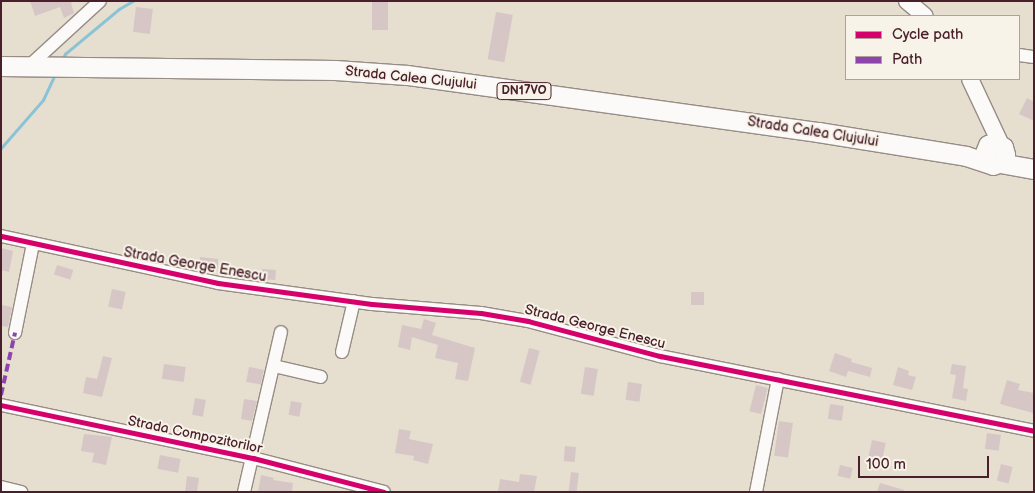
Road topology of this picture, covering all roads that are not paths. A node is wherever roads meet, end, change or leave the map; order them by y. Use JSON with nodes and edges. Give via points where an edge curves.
{"nodes":[{"id":1,"x":100,"y":1,"type":"edge"},
{"id":2,"x":907,"y":1,"type":"edge"},
{"id":3,"x":924,"y":15,"type":"edge"},
{"id":4,"x":1020,"y":55,"type":"edge"},
{"id":5,"x":1034,"y":57,"type":"edge"},
{"id":6,"x":1,"y":66,"type":"edge"},
{"id":7,"x":35,"y":66,"type":"junction"},
{"id":8,"x":970,"y":80,"type":"edge"},
{"id":9,"x":998,"y":156,"type":"edge"},
{"id":10,"x":1,"y":236,"type":"edge"},
{"id":11,"x":33,"y":244,"type":"junction"},
{"id":12,"x":354,"y":301,"type":"junction"},
{"id":13,"x":281,"y":332,"type":"dead end"},
{"id":14,"x":14,"y":333,"type":"dead end"},
{"id":15,"x":342,"y":352,"type":"dead end"},
{"id":16,"x":274,"y":366,"type":"junction"},
{"id":17,"x":321,"y":377,"type":"dead end"},
{"id":18,"x":778,"y":379,"type":"junction"},
{"id":19,"x":1,"y":405,"type":"edge"},
{"id":20,"x":1034,"y":432,"type":"edge"},
{"id":21,"x":253,"y":458,"type":"junction"},
{"id":22,"x":1,"y":487,"type":"edge"},
{"id":23,"x":21,"y":492,"type":"edge"},
{"id":24,"x":244,"y":492,"type":"edge"},
{"id":25,"x":384,"y":492,"type":"edge"},
{"id":26,"x":756,"y":492,"type":"edge"}],
"edges":[{"from":1,"to":7,"type":"street"},
{"from":2,"to":3,"type":"main road"},
{"from":4,"to":5,"type":"street"},
{"from":6,"to":7,"type":"highway","name":"Strada Calea Clujului","number":"DN17VO"},
{"from":7,"to":9,"type":"highway","name":"Strada Calea Clujului","number":"DN17VO","via":[[398,74]]},
{"from":8,"to":9,"type":"main road","via":[[991,124]]},
{"from":10,"to":11,"type":"street","name":"Strada George Enescu"},
{"from":11,"to":12,"type":"street","name":"Strada George Enescu","via":[[218,283]]},
{"from":11,"to":14,"type":"street"},
{"from":12,"to":15,"type":"street"},
{"from":12,"to":18,"type":"street","name":"Strada George Enescu","via":[[481,313],[528,321],[660,356]]},
{"from":13,"to":16,"type":"street"},
{"from":16,"to":17,"type":"street"},
{"from":16,"to":21,"type":"street"},
{"from":18,"to":20,"type":"street","name":"Strada George Enescu"},
{"from":18,"to":26,"type":"street"},
{"from":19,"to":21,"type":"street","name":"Strada Compozitorilor"},
{"from":21,"to":24,"type":"street"},
{"from":21,"to":25,"type":"street","name":"Strada Compozitorilor"},
{"from":22,"to":23,"type":"street"}]}
